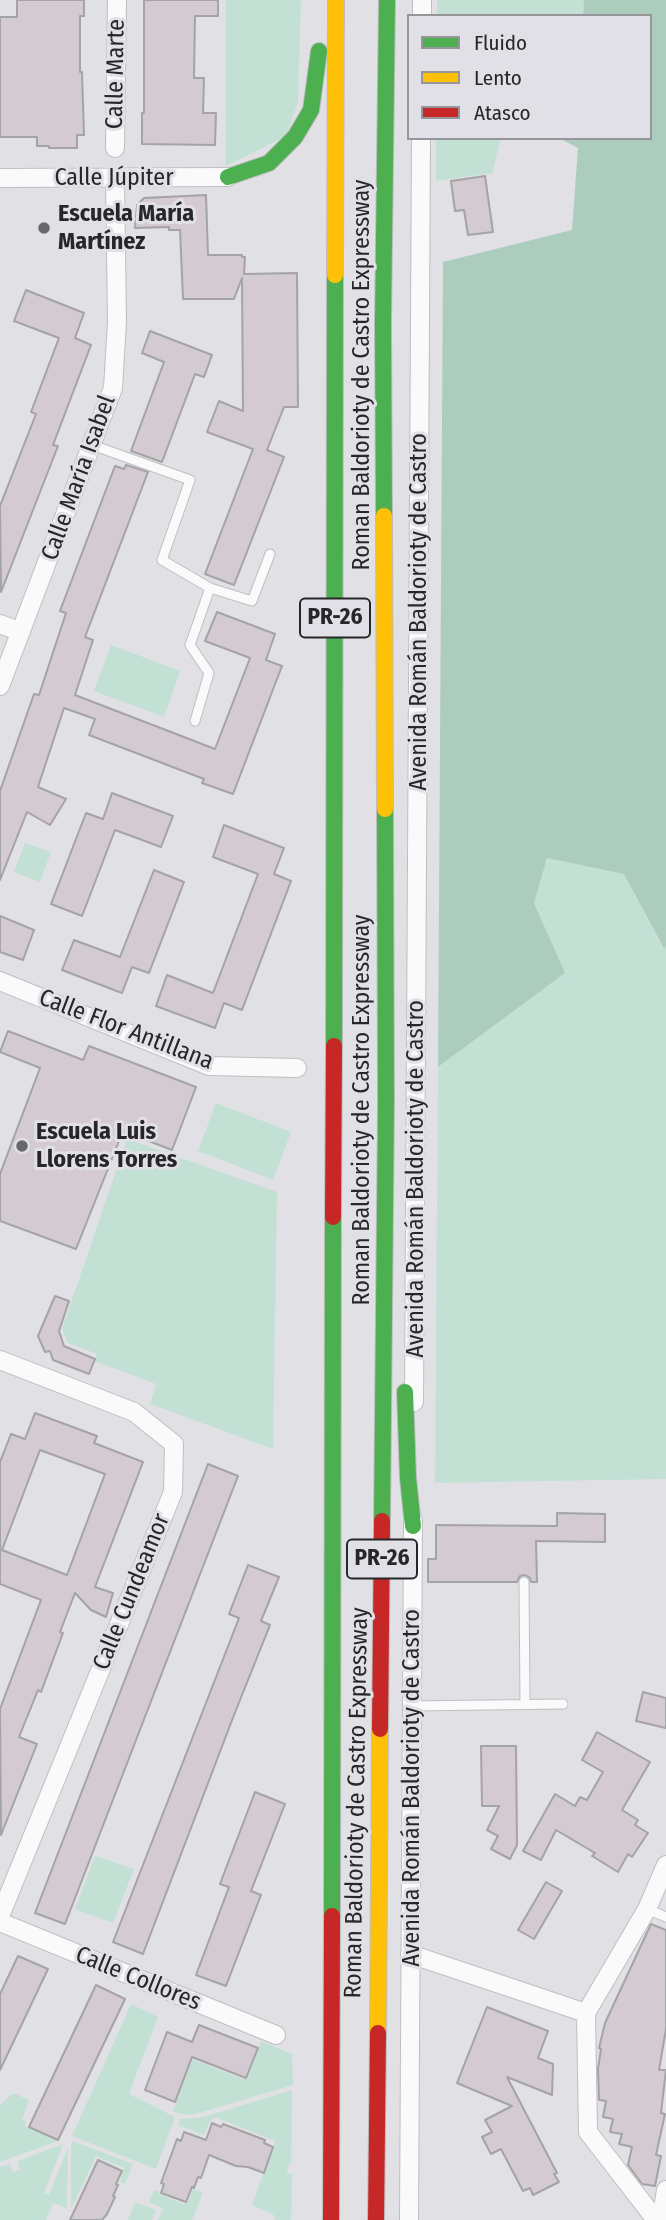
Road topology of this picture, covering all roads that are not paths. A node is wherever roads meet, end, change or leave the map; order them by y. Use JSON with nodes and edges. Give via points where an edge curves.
{"nodes":[{"id":1,"x":117,"y":0,"type":"edge"},
{"id":2,"x":327,"y":0,"type":"edge"},
{"id":3,"x":336,"y":0,"type":"edge"},
{"id":4,"x":387,"y":0,"type":"edge"},
{"id":5,"x":421,"y":140,"type":"edge"},
{"id":6,"x":115,"y":149,"type":"dead end"},
{"id":7,"x":115,"y":177,"type":"junction"},
{"id":8,"x":228,"y":177,"type":"joint"},
{"id":9,"x":0,"y":178,"type":"edge"},
{"id":10,"x":92,"y":445,"type":"junction"},
{"id":11,"x":270,"y":554,"type":"dead end"},
{"id":12,"x":210,"y":588,"type":"junction"},
{"id":13,"x":0,"y":624,"type":"edge"},
{"id":14,"x":21,"y":632,"type":"junction"},
{"id":15,"x":0,"y":686,"type":"edge"},
{"id":16,"x":195,"y":721,"type":"dead end"},
{"id":17,"x":0,"y":981,"type":"edge"},
{"id":18,"x":297,"y":1068,"type":"dead end"},
{"id":19,"x":386,"y":1102,"type":"junction"},
{"id":20,"x":0,"y":1360,"type":"edge"},
{"id":21,"x":413,"y":1526,"type":"junction"},
{"id":22,"x":524,"y":1582,"type":"dead end"},
{"id":23,"x":525,"y":1704,"type":"junction"},
{"id":24,"x":563,"y":1704,"type":"dead end"},
{"id":25,"x":412,"y":1706,"type":"junction"},
{"id":26,"x":666,"y":1865,"type":"edge"},
{"id":27,"x":647,"y":1909,"type":"junction"},
{"id":28,"x":0,"y":1916,"type":"edge"},
{"id":29,"x":666,"y":1917,"type":"edge"},
{"id":30,"x":0,"y":1922,"type":"edge"},
{"id":31,"x":410,"y":1954,"type":"junction"},
{"id":32,"x":586,"y":2013,"type":"junction"},
{"id":33,"x":276,"y":2035,"type":"dead end"},
{"id":34,"x":666,"y":2190,"type":"edge"},
{"id":35,"x":331,"y":2220,"type":"edge"},
{"id":36,"x":376,"y":2220,"type":"edge"},
{"id":37,"x":409,"y":2220,"type":"edge"},
{"id":38,"x":658,"y":2220,"type":"edge"}],
"edges":[{"from":1,"to":6,"type":"street","name":"Calle Marte"},
{"from":2,"to":8,"type":"highway","via":[[311,110],[295,137],[269,163]]},
{"from":3,"to":35,"type":"highway","name":"Roman Baldorioty de Castro Expressway","number":"PR-26"},
{"from":4,"to":19,"type":"highway","name":"Roman Baldorioty de Castro Expressway","number":"PR-26","via":[[383,322]]},
{"from":5,"to":21,"type":"street","name":"Avenida Román Baldorioty de Castro"},
{"from":7,"to":8,"type":"street","name":"Calle Júpiter"},
{"from":7,"to":9,"type":"street","name":"Calle Júpiter"},
{"from":7,"to":10,"type":"street","name":"Calle María Isabel","via":[[113,388]]},
{"from":10,"to":12,"type":"lane","via":[[190,480],[162,560]]},
{"from":10,"to":14,"type":"street","name":"Calle María Isabel"},
{"from":11,"to":12,"type":"lane","via":[[252,601]]},
{"from":12,"to":16,"type":"lane","via":[[190,645],[209,673]]},
{"from":13,"to":14,"type":"street"},
{"from":14,"to":15,"type":"street","name":"Calle María Isabel"},
{"from":17,"to":18,"type":"street","name":"Calle Flor Antillana","via":[[209,1066]]},
{"from":19,"to":21,"type":"highway","via":[[399,1215]]},
{"from":19,"to":36,"type":"highway","name":"Roman Baldorioty de Castro Expressway","number":"PR-26"},
{"from":20,"to":28,"type":"street","name":"Calle Cundeamor","via":[[134,1412],[174,1444],[173,1492]]},
{"from":21,"to":25,"type":"street","name":"Avenida Román Baldorioty de Castro"},
{"from":22,"to":23,"type":"lane"},
{"from":23,"to":24,"type":"lane"},
{"from":23,"to":25,"type":"lane"},
{"from":25,"to":31,"type":"street","name":"Avenida Román Baldorioty de Castro"},
{"from":26,"to":27,"type":"street"},
{"from":27,"to":29,"type":"lane"},
{"from":27,"to":32,"type":"street"},
{"from":30,"to":33,"type":"street","name":"Calle Collores"},
{"from":31,"to":32,"type":"street"},
{"from":31,"to":37,"type":"street","name":"Avenida Román Baldorioty de Castro"},
{"from":32,"to":38,"type":"street","via":[[588,2132]]},
{"from":34,"to":38,"type":"street"}]}
